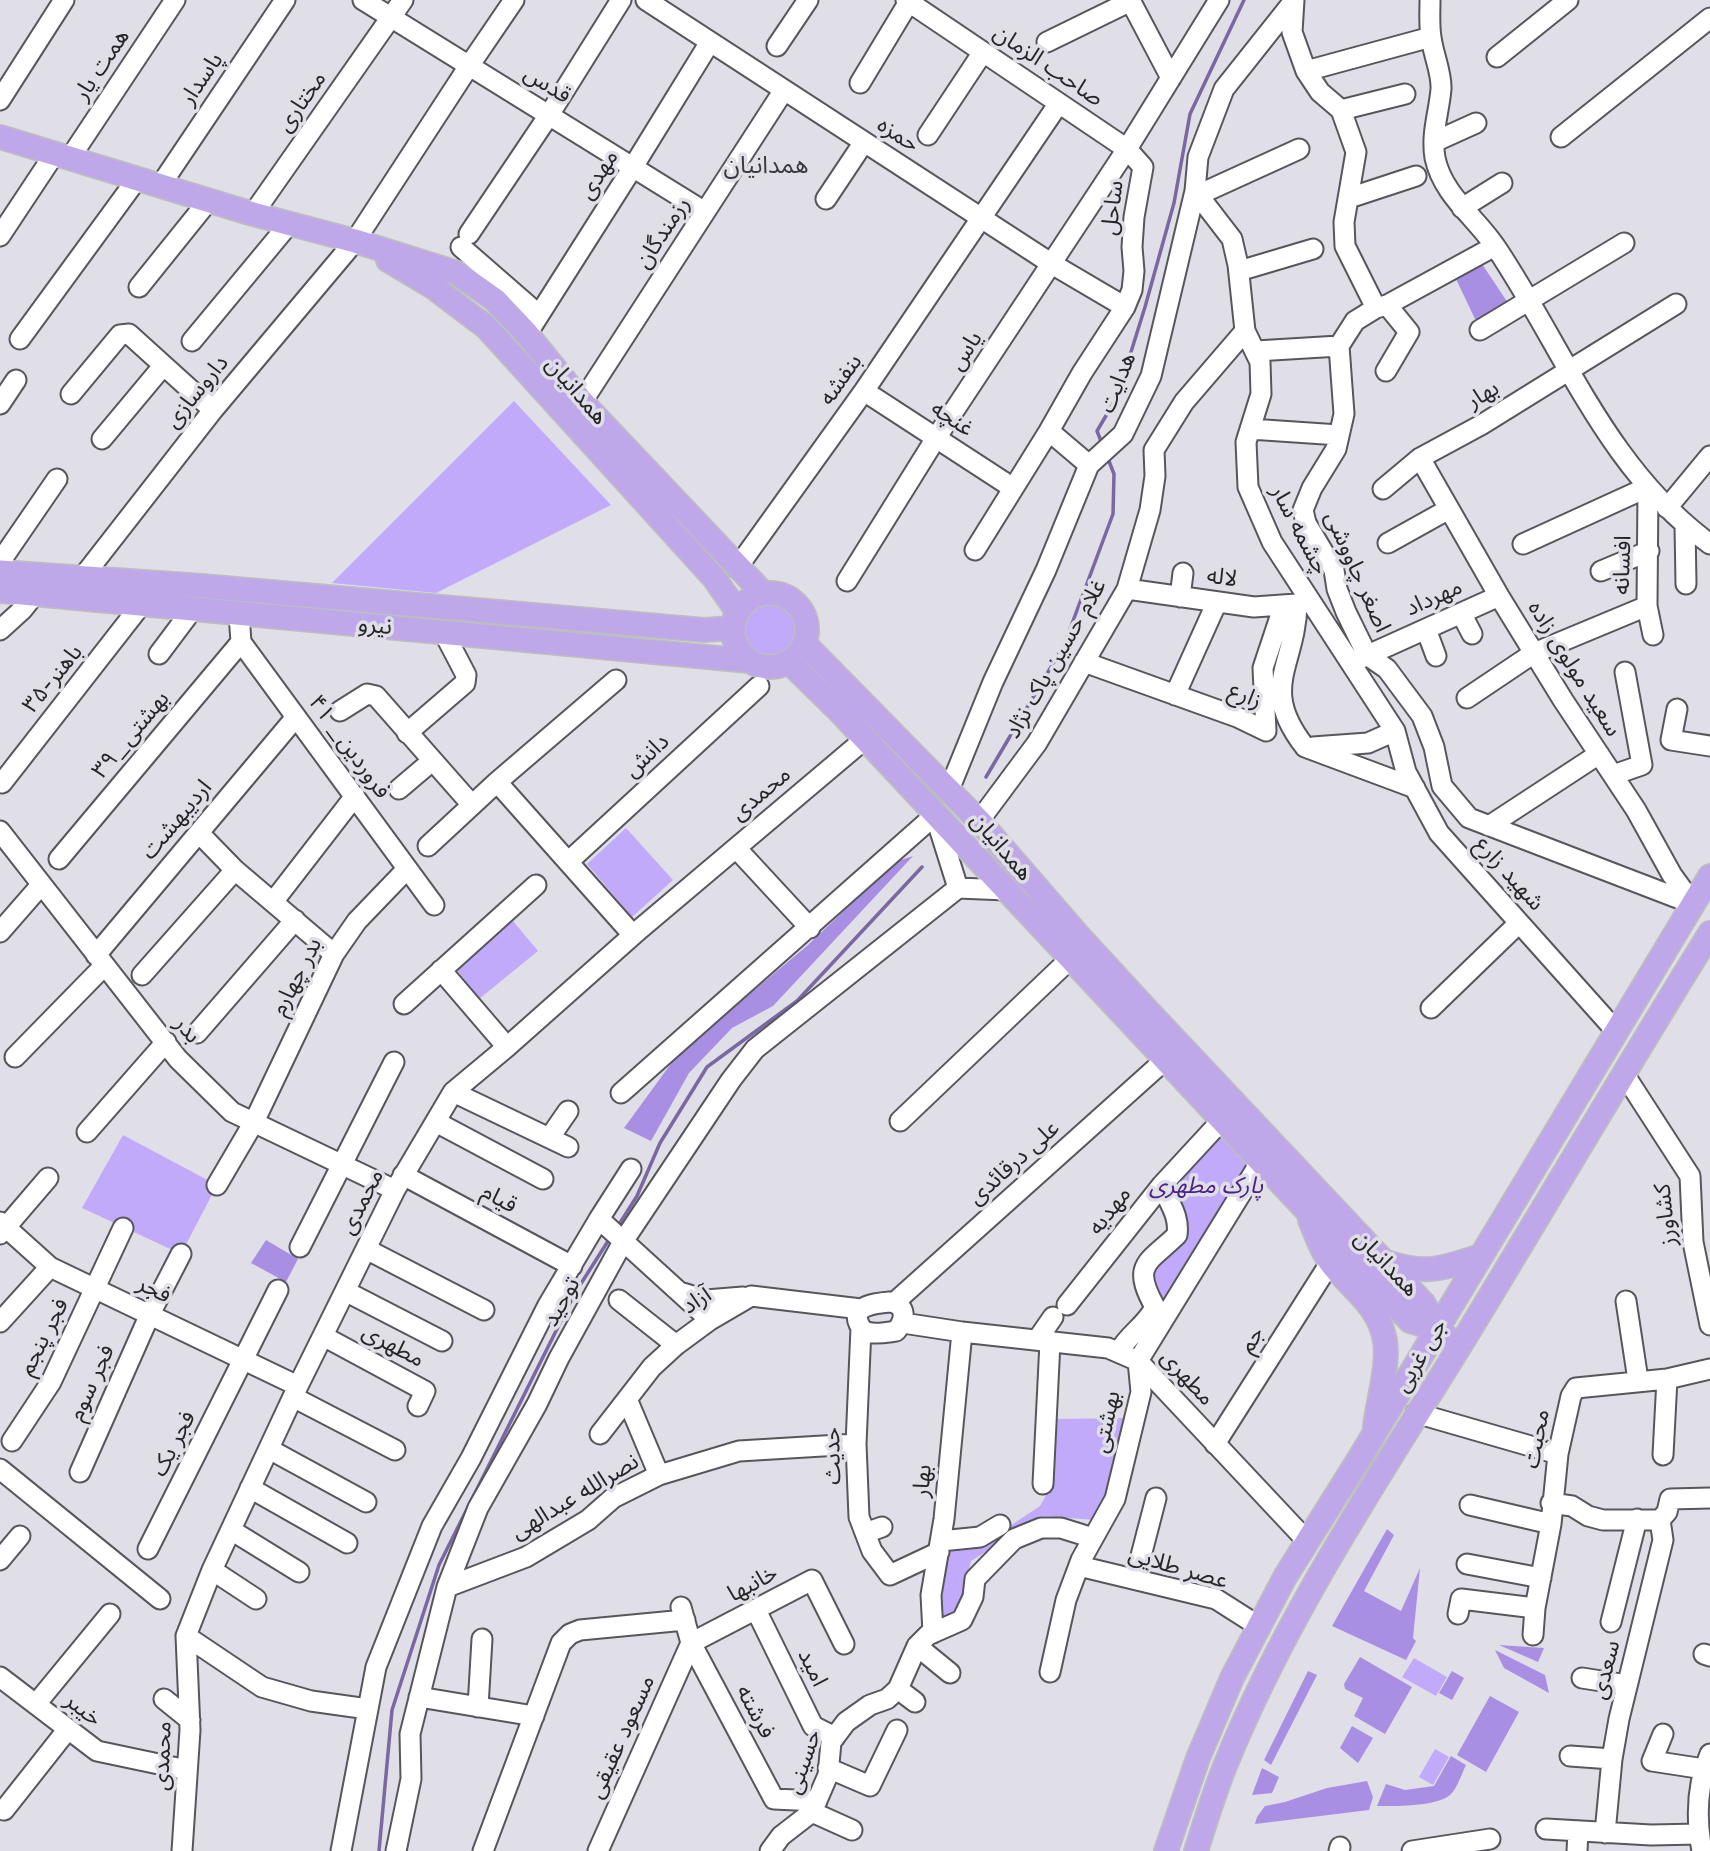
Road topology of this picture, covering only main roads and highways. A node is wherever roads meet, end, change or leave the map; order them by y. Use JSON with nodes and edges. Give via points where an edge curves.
{"nodes":[{"id":1,"x":0,"y":137,"type":"edge"},
{"id":2,"x":355,"y":241,"type":"junction"},
{"id":3,"x":0,"y":572,"type":"edge"},
{"id":4,"x":80,"y":589,"type":"junction"},
{"id":5,"x":0,"y":591,"type":"edge"},
{"id":6,"x":763,"y":593,"type":"junction"},
{"id":7,"x":735,"y":619,"type":"junction"},
{"id":8,"x":704,"y":630,"type":"junction"},
{"id":9,"x":805,"y":644,"type":"junction"},
{"id":10,"x":700,"y":655,"type":"junction"},
{"id":11,"x":750,"y":661,"type":"junction"},
{"id":12,"x":789,"y":662,"type":"junction"},
{"id":13,"x":1710,"y":876,"type":"edge"},
{"id":14,"x":1710,"y":935,"type":"edge"},
{"id":15,"x":1145,"y":1024,"type":"junction"},
{"id":16,"x":1192,"y":1074,"type":"junction"},
{"id":17,"x":1303,"y":1204,"type":"junction"},
{"id":18,"x":1480,"y":1256,"type":"junction"},
{"id":19,"x":1386,"y":1262,"type":"junction"},
{"id":20,"x":1437,"y":1329,"type":"junction"},
{"id":21,"x":1459,"y":1347,"type":"junction"},
{"id":22,"x":1374,"y":1434,"type":"junction"},
{"id":23,"x":1166,"y":1851,"type":"edge"},
{"id":24,"x":1196,"y":1851,"type":"edge"}],
"edges":[{"from":1,"to":2,"type":"main road","name":"همدانیان"},
{"from":2,"to":6,"type":"main road","name":"همدانیان","via":[[457,273],[533,324],[582,401]]},
{"from":2,"to":7,"type":"main road","name":"همدانیان","via":[[433,287],[486,327],[714,578]]},
{"from":3,"to":4,"type":"main road","name":"نیرو"},
{"from":4,"to":5,"type":"main road","name":"نیرو","via":[[34,595]]},
{"from":4,"to":8,"type":"main road","name":"نیرو","via":[[202,586]]},
{"from":4,"to":10,"type":"main road","name":"نیرو","via":[[141,605]]},
{"from":6,"to":7,"type":"main road","via":[[753,596]]},
{"from":6,"to":9,"type":"main road","via":[[785,595],[802,610]]},
{"from":7,"to":8,"type":"main road","name":"نیرو"},
{"from":7,"to":11,"type":"main road","via":[[734,641]]},
{"from":8,"to":10,"type":"main road"},
{"from":9,"to":12,"type":"main road"},
{"from":9,"to":15,"type":"main road","name":"همدانیان","via":[[979,821],[1085,943]]},
{"from":10,"to":11,"type":"main road","name":"نیرو"},
{"from":11,"to":12,"type":"main road","via":[[769,667]]},
{"from":12,"to":15,"type":"main road","name":"همدانیان","via":[[865,738],[931,819],[1070,959]]},
{"from":13,"to":18,"type":"main road","name":"جی غربی"},
{"from":14,"to":21,"type":"main road","name":"جی غربی"},
{"from":15,"to":16,"type":"main road","name":"همدانیان"},
{"from":15,"to":16,"type":"main road","name":"همدانیان","via":[[1165,1060]]},
{"from":16,"to":17,"type":"main road","name":"همدانیان","via":[[1222,1120]]},
{"from":16,"to":19,"type":"main road","name":"همدانیان"},
{"from":17,"to":20,"type":"main road","name":"همدانیان","via":[[1410,1321]]},
{"from":17,"to":22,"type":"main road","via":[[1330,1262],[1366,1298],[1380,1320],[1386,1359]]},
{"from":18,"to":19,"type":"main road","via":[[1429,1271]]},
{"from":18,"to":20,"type":"main road","name":"جی غربی"},
{"from":19,"to":20,"type":"main road","name":"همدانیان","via":[[1424,1304]]},
{"from":20,"to":21,"type":"main road"},
{"from":20,"to":22,"type":"main road","name":"جی غربی"},
{"from":21,"to":24,"type":"main road","name":"جی غربی","via":[[1316,1582],[1258,1692],[1224,1767]]},
{"from":22,"to":23,"type":"main road","name":"جی غربی","via":[[1284,1577],[1231,1678]]}]}
